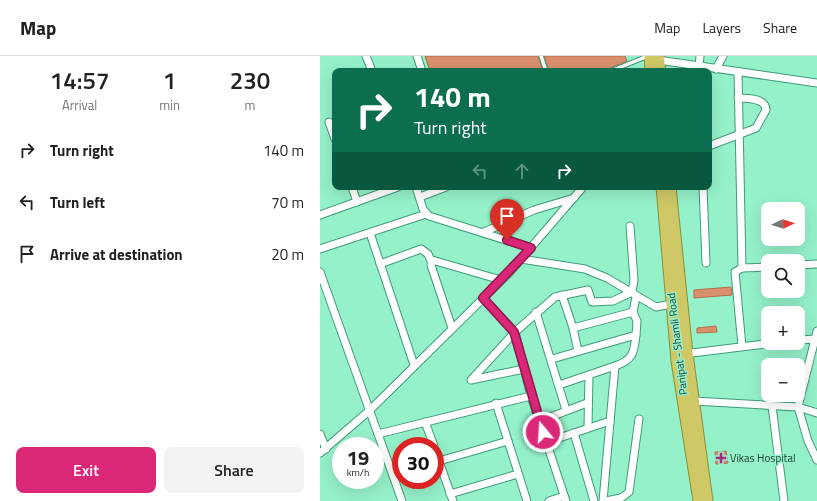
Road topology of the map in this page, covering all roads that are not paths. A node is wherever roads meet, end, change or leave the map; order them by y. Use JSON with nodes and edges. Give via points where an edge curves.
{"nodes":[{"id":1,"x":366,"y":56,"type":"edge"},
{"id":2,"x":417,"y":56,"type":"edge"},
{"id":3,"x":541,"y":56,"type":"edge"},
{"id":4,"x":700,"y":56,"type":"edge"},
{"id":5,"x":723,"y":56,"type":"edge"},
{"id":6,"x":654,"y":59,"type":"edge"},
{"id":7,"x":699,"y":67,"type":"junction"},
{"id":8,"x":371,"y":68,"type":"edge"},
{"id":9,"x":421,"y":68,"type":"edge"},
{"id":10,"x":545,"y":68,"type":"edge"},
{"id":11,"x":622,"y":68,"type":"edge"},
{"id":12,"x":708,"y":68,"type":"edge"},
{"id":13,"x":712,"y":69,"type":"edge"},
{"id":14,"x":716,"y":69,"type":"junction"},
{"id":15,"x":738,"y":72,"type":"junction"},
{"id":16,"x":817,"y":83,"type":"edge"},
{"id":17,"x":738,"y":98,"type":"junction"},
{"id":18,"x":329,"y":122,"type":"dead end"},
{"id":19,"x":332,"y":130,"type":"edge"},
{"id":20,"x":739,"y":134,"type":"junction"},
{"id":21,"x":712,"y":145,"type":"edge"},
{"id":22,"x":353,"y":190,"type":"edge"},
{"id":23,"x":390,"y":190,"type":"edge"},
{"id":24,"x":417,"y":190,"type":"edge"},
{"id":25,"x":438,"y":190,"type":"edge"},
{"id":26,"x":581,"y":190,"type":"edge"},
{"id":27,"x":662,"y":190,"type":"edge"},
{"id":28,"x":670,"y":190,"type":"edge"},
{"id":29,"x":703,"y":190,"type":"edge"},
{"id":30,"x":420,"y":197,"type":"junction"},
{"id":31,"x":574,"y":198,"type":"junction"},
{"id":32,"x":358,"y":202,"type":"junction"},
{"id":33,"x":426,"y":214,"type":"junction"},
{"id":34,"x":320,"y":215,"type":"edge"},
{"id":35,"x":630,"y":226,"type":"dead end"},
{"id":36,"x":484,"y":232,"type":"junction"},
{"id":37,"x":370,"y":233,"type":"junction"},
{"id":38,"x":531,"y":248,"type":"junction"},
{"id":39,"x":320,"y":249,"type":"edge"},
{"id":40,"x":521,"y":259,"type":"junction"},
{"id":41,"x":431,"y":261,"type":"junction"},
{"id":42,"x":706,"y":263,"type":"dead end"},
{"id":43,"x":380,"y":264,"type":"junction"},
{"id":44,"x":817,"y":264,"type":"edge"},
{"id":45,"x":805,"y":265,"type":"edge"},
{"id":46,"x":761,"y":267,"type":"edge"},
{"id":47,"x":742,"y":268,"type":"junction"},
{"id":48,"x":320,"y":272,"type":"edge"},
{"id":49,"x":501,"y":280,"type":"junction"},
{"id":50,"x":634,"y":294,"type":"junction"},
{"id":51,"x":562,"y":295,"type":"junction"},
{"id":52,"x":483,"y":298,"type":"junction"},
{"id":53,"x":672,"y":304,"type":"junction"},
{"id":54,"x":536,"y":312,"type":"junction"},
{"id":55,"x":634,"y":312,"type":"junction"},
{"id":56,"x":452,"y":328,"type":"junction"},
{"id":57,"x":573,"y":328,"type":"junction"},
{"id":58,"x":514,"y":332,"type":"junction"},
{"id":59,"x":636,"y":335,"type":"junction"},
{"id":60,"x":816,"y":336,"type":"edge"},
{"id":61,"x":805,"y":338,"type":"edge"},
{"id":62,"x":761,"y":344,"type":"edge"},
{"id":63,"x":742,"y":346,"type":"junction"},
{"id":64,"x":578,"y":351,"type":"junction"},
{"id":65,"x":682,"y":355,"type":"junction"},
{"id":66,"x":552,"y":359,"type":"junction"},
{"id":67,"x":414,"y":365,"type":"junction"},
{"id":68,"x":615,"y":366,"type":"junction"},
{"id":69,"x":524,"y":369,"type":"junction"},
{"id":70,"x":589,"y":375,"type":"junction"},
{"id":71,"x":559,"y":385,"type":"junction"},
{"id":72,"x":531,"y":396,"type":"junction"},
{"id":73,"x":694,"y":401,"type":"junction"},
{"id":74,"x":496,"y":403,"type":"junction"},
{"id":75,"x":587,"y":403,"type":"junction"},
{"id":76,"x":772,"y":406,"type":"junction"},
{"id":77,"x":798,"y":407,"type":"junction"},
{"id":78,"x":370,"y":410,"type":"junction"},
{"id":79,"x":566,"y":410,"type":"junction"},
{"id":80,"x":817,"y":413,"type":"edge"},
{"id":81,"x":639,"y":419,"type":"dead end"},
{"id":82,"x":540,"y":421,"type":"junction"},
{"id":83,"x":610,"y":421,"type":"junction"},
{"id":84,"x":425,"y":422,"type":"junction"},
{"id":85,"x":588,"y":427,"type":"junction"},
{"id":86,"x":574,"y":433,"type":"junction"},
{"id":87,"x":320,"y":434,"type":"edge"},
{"id":88,"x":378,"y":434,"type":"junction"},
{"id":89,"x":431,"y":437,"type":"edge"},
{"id":90,"x":508,"y":441,"type":"junction"},
{"id":91,"x":547,"y":442,"type":"junction"},
{"id":92,"x":323,"y":451,"type":"edge"},
{"id":93,"x":444,"y":460,"type":"edge"},
{"id":94,"x":817,"y":460,"type":"edge"},
{"id":95,"x":518,"y":474,"type":"junction"},
{"id":96,"x":444,"y":475,"type":"edge"},
{"id":97,"x":452,"y":497,"type":"edge"},
{"id":98,"x":565,"y":499,"type":"edge"},
{"id":99,"x":402,"y":501,"type":"edge"},
{"id":100,"x":527,"y":501,"type":"edge"},
{"id":101,"x":549,"y":501,"type":"edge"},
{"id":102,"x":594,"y":501,"type":"edge"},
{"id":103,"x":604,"y":501,"type":"edge"},
{"id":104,"x":699,"y":501,"type":"edge"},
{"id":105,"x":707,"y":501,"type":"edge"},
{"id":106,"x":784,"y":501,"type":"edge"}],
"edges":[{"from":1,"to":8,"type":"street"},
{"from":2,"to":9,"type":"street"},
{"from":3,"to":10,"type":"lane"},
{"from":4,"to":7,"type":"street"},
{"from":5,"to":14,"type":"street"},
{"from":6,"to":7,"type":"street"},
{"from":6,"to":11,"type":"lane"},
{"from":7,"to":12,"type":"street"},
{"from":13,"to":14,"type":"street"},
{"from":14,"to":15,"type":"street"},
{"from":15,"to":16,"type":"street"},
{"from":15,"to":17,"type":"street"},
{"from":17,"to":20,"type":"street"},
{"from":17,"to":20,"type":"street","via":[[760,101],[766,108],[756,128]]},
{"from":18,"to":19,"type":"street"},
{"from":20,"to":21,"type":"street"},
{"from":20,"to":47,"type":"street"},
{"from":22,"to":32,"type":"street"},
{"from":23,"to":32,"type":"street"},
{"from":24,"to":30,"type":"street"},
{"from":25,"to":30,"type":"street"},
{"from":26,"to":31,"type":"street"},
{"from":27,"to":53,"type":"highway","name":"Panipat - Shamli Road"},
{"from":28,"to":65,"type":"highway","name":"Panipat - Shamli Road"},
{"from":29,"to":42,"type":"street"},
{"from":30,"to":33,"type":"street"},
{"from":31,"to":36,"type":"street","via":[[520,215]]},
{"from":31,"to":38,"type":"street"},
{"from":32,"to":34,"type":"street"},
{"from":33,"to":36,"type":"street"},
{"from":33,"to":37,"type":"street"},
{"from":35,"to":50,"type":"street"},
{"from":36,"to":38,"type":"street"},
{"from":37,"to":39,"type":"street"},
{"from":37,"to":43,"type":"street"},
{"from":38,"to":40,"type":"street"},
{"from":40,"to":49,"type":"street"},
{"from":40,"to":50,"type":"street","via":[[585,269]]},
{"from":41,"to":43,"type":"street","via":[[428,254],[421,249]]},
{"from":41,"to":49,"type":"street","via":[[435,260]]},
{"from":41,"to":56,"type":"street"},
{"from":43,"to":67,"type":"street"},
{"from":44,"to":45,"type":"street"},
{"from":46,"to":47,"type":"street"},
{"from":47,"to":63,"type":"street","via":[[735,274]]},
{"from":48,"to":78,"type":"street"},
{"from":49,"to":52,"type":"street"},
{"from":50,"to":51,"type":"street","via":[[616,300],[593,302],[588,290]]},
{"from":50,"to":53,"type":"street","via":[[656,306]]},
{"from":50,"to":55,"type":"street"},
{"from":51,"to":54,"type":"street","via":[[555,297]]},
{"from":51,"to":57,"type":"street"},
{"from":52,"to":56,"type":"street"},
{"from":52,"to":58,"type":"street"},
{"from":53,"to":65,"type":"highway","name":"Panipat - Shamli Road"},
{"from":54,"to":58,"type":"street"},
{"from":54,"to":66,"type":"street"},
{"from":55,"to":57,"type":"street"},
{"from":55,"to":59,"type":"street","via":[[637,321]]},
{"from":56,"to":67,"type":"street"},
{"from":57,"to":64,"type":"street"},
{"from":58,"to":69,"type":"street"},
{"from":58,"to":69,"type":"street","via":[[471,380]]},
{"from":59,"to":64,"type":"street"},
{"from":59,"to":68,"type":"street","via":[[634,352],[625,362]]},
{"from":60,"to":61,"type":"street"},
{"from":60,"to":77,"type":"street"},
{"from":62,"to":63,"type":"street"},
{"from":63,"to":65,"type":"street"},
{"from":64,"to":66,"type":"street"},
{"from":65,"to":73,"type":"highway","name":"Panipat - Shamli Road"},
{"from":65,"to":104,"type":"highway","name":"Panipat - Shamli Road"},
{"from":66,"to":71,"type":"street"},
{"from":67,"to":78,"type":"street"},
{"from":68,"to":70,"type":"street"},
{"from":68,"to":83,"type":"street"},
{"from":69,"to":72,"type":"street"},
{"from":70,"to":71,"type":"street"},
{"from":70,"to":75,"type":"street"},
{"from":71,"to":79,"type":"street"},
{"from":72,"to":74,"type":"street"},
{"from":72,"to":82,"type":"street"},
{"from":73,"to":76,"type":"street","via":[[742,402]]},
{"from":73,"to":105,"type":"highway","name":"Panipat - Shamli Road"},
{"from":74,"to":84,"type":"street"},
{"from":74,"to":90,"type":"street"},
{"from":75,"to":79,"type":"street"},
{"from":75,"to":85,"type":"street"},
{"from":76,"to":77,"type":"street"},
{"from":76,"to":106,"type":"street"},
{"from":77,"to":80,"type":"street"},
{"from":77,"to":94,"type":"street","via":[[808,441]]},
{"from":78,"to":88,"type":"street"},
{"from":78,"to":92,"type":"street"},
{"from":79,"to":82,"type":"street"},
{"from":81,"to":103,"type":"street","via":[[629,492],[623,497]]},
{"from":82,"to":91,"type":"street"},
{"from":83,"to":85,"type":"street"},
{"from":83,"to":103,"type":"street"},
{"from":84,"to":88,"type":"street"},
{"from":84,"to":89,"type":"street"},
{"from":85,"to":86,"type":"street"},
{"from":86,"to":91,"type":"street"},
{"from":86,"to":102,"type":"street"},
{"from":87,"to":92,"type":"street"},
{"from":88,"to":99,"type":"street"},
{"from":90,"to":93,"type":"street"},
{"from":90,"to":95,"type":"street"},
{"from":91,"to":98,"type":"street"},
{"from":95,"to":97,"type":"street"},
{"from":95,"to":100,"type":"street"},
{"from":96,"to":97,"type":"street"},
{"from":98,"to":101,"type":"street"}]}
